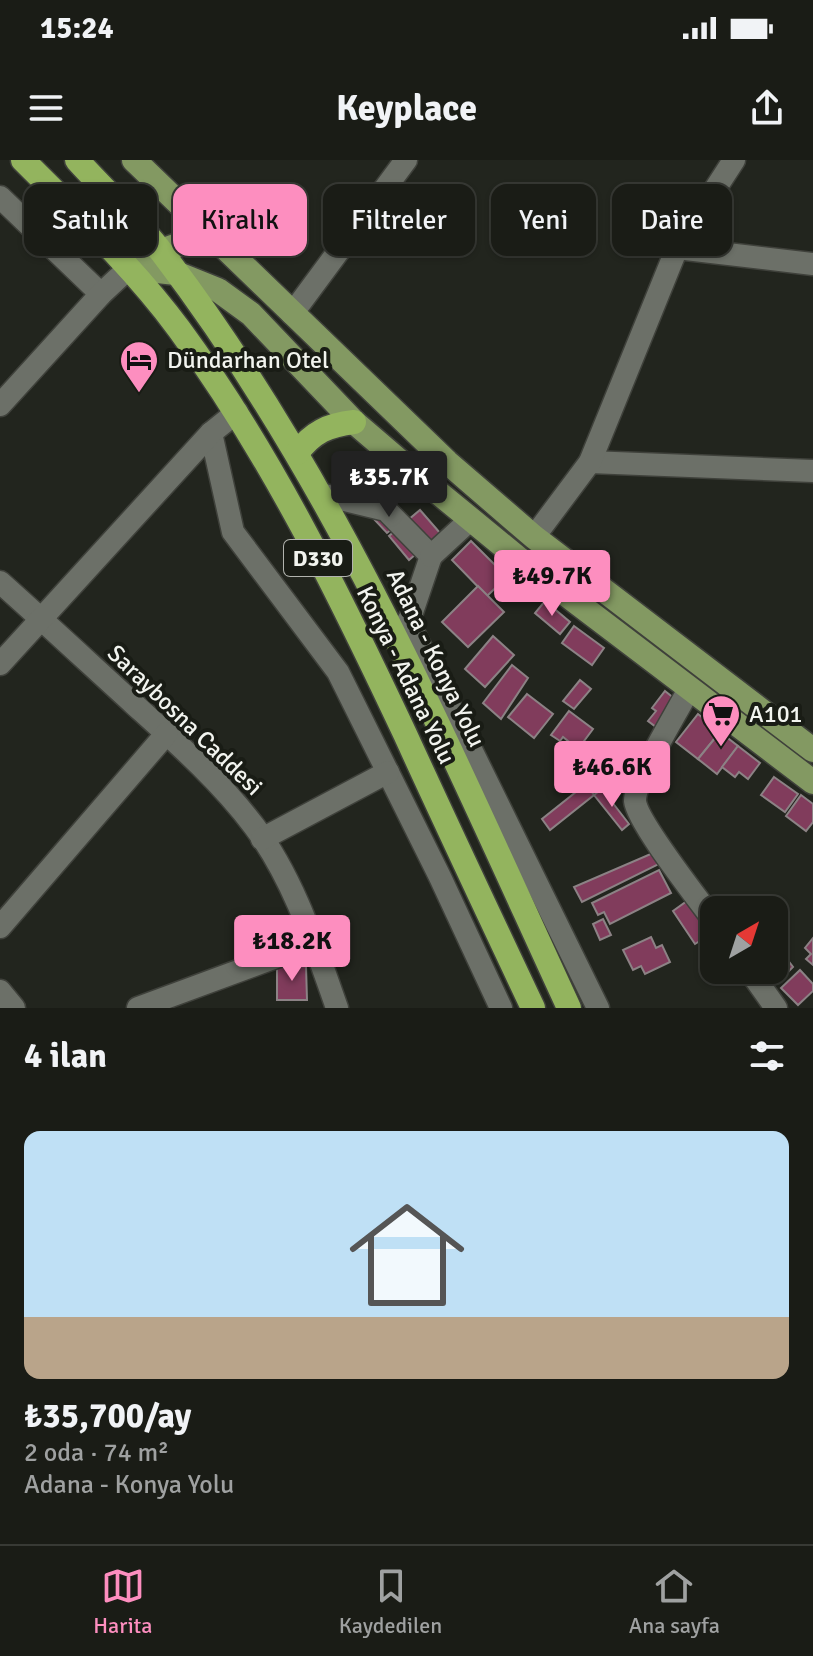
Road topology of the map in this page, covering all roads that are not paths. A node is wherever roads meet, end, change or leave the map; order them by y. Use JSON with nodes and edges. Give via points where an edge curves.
{"nodes":[{"id":1,"x":23,"y":160,"type":"edge"},
{"id":2,"x":77,"y":160,"type":"edge"},
{"id":3,"x":134,"y":160,"type":"edge"},
{"id":4,"x":406,"y":160,"type":"edge"},
{"id":5,"x":734,"y":160,"type":"edge"},
{"id":6,"x":718,"y":184,"type":"edge"},
{"id":7,"x":0,"y":197,"type":"edge"},
{"id":8,"x":173,"y":197,"type":"edge"},
{"id":9,"x":173,"y":247,"type":"edge"},
{"id":10,"x":161,"y":251,"type":"junction"},
{"id":11,"x":732,"y":254,"type":"edge"},
{"id":12,"x":234,"y":256,"type":"edge"},
{"id":13,"x":674,"y":256,"type":"edge"},
{"id":14,"x":813,"y":264,"type":"edge"},
{"id":15,"x":129,"y":268,"type":"junction"},
{"id":16,"x":176,"y":273,"type":"junction"},
{"id":17,"x":101,"y":294,"type":"junction"},
{"id":18,"x":292,"y":314,"type":"junction"},
{"id":19,"x":0,"y":405,"type":"edge"},
{"id":20,"x":237,"y":412,"type":"junction"},
{"id":21,"x":354,"y":422,"type":"junction"},
{"id":22,"x":211,"y":433,"type":"junction"},
{"id":23,"x":297,"y":453,"type":"junction"},
{"id":24,"x":396,"y":458,"type":"junction"},
{"id":25,"x":590,"y":462,"type":"junction"},
{"id":26,"x":813,"y":471,"type":"edge"},
{"id":27,"x":320,"y":494,"type":"junction"},
{"id":28,"x":386,"y":510,"type":"junction"},
{"id":29,"x":470,"y":520,"type":"junction"},
{"id":30,"x":534,"y":537,"type":"junction"},
{"id":31,"x":431,"y":556,"type":"junction"},
{"id":32,"x":518,"y":558,"type":"junction"},
{"id":33,"x":0,"y":582,"type":"edge"},
{"id":34,"x":41,"y":618,"type":"junction"},
{"id":35,"x":408,"y":621,"type":"junction"},
{"id":36,"x":402,"y":646,"type":"junction"},
{"id":37,"x":0,"y":664,"type":"edge"},
{"id":38,"x":689,"y":689,"type":"junction"},
{"id":39,"x":167,"y":733,"type":"junction"},
{"id":40,"x":813,"y":750,"type":"edge"},
{"id":41,"x":388,"y":772,"type":"junction"},
{"id":42,"x":813,"y":782,"type":"edge"},
{"id":43,"x":262,"y":839,"type":"junction"},
{"id":44,"x":700,"y":901,"type":"edge"},
{"id":45,"x":0,"y":927,"type":"edge"},
{"id":46,"x":314,"y":943,"type":"junction"},
{"id":47,"x":759,"y":984,"type":"edge"},
{"id":48,"x":138,"y":1008,"type":"edge"},
{"id":49,"x":337,"y":1008,"type":"edge"},
{"id":50,"x":501,"y":1008,"type":"edge"},
{"id":51,"x":533,"y":1008,"type":"edge"},
{"id":52,"x":569,"y":1008,"type":"edge"},
{"id":53,"x":598,"y":1008,"type":"edge"},
{"id":54,"x":776,"y":1008,"type":"edge"}],
"edges":[{"from":1,"to":15,"type":"highway","name":"Konya - Adana Yolu","number":"D330"},
{"from":2,"to":10,"type":"highway","name":"Adana - Konya Yolu","number":"D330"},
{"from":3,"to":8,"type":"main road"},
{"from":4,"to":18,"type":"street"},
{"from":5,"to":6,"type":"street"},
{"from":7,"to":17,"type":"street"},
{"from":9,"to":10,"type":"main road"},
{"from":10,"to":15,"type":"main road"},
{"from":10,"to":16,"type":"highway","name":"Adana - Konya Yolu","number":"D330"},
{"from":11,"to":14,"type":"street"},
{"from":12,"to":18,"type":"main road"},
{"from":13,"to":25,"type":"street"},
{"from":15,"to":16,"type":"main road"},
{"from":15,"to":17,"type":"street"},
{"from":15,"to":20,"type":"highway","name":"Konya - Adana Yolu","number":"D330"},
{"from":16,"to":21,"type":"main road","via":[[218,290],[251,314]]},
{"from":16,"to":23,"type":"highway","name":"Adana - Konya Yolu","number":"D330","via":[[223,335]]},
{"from":17,"to":19,"type":"street"},
{"from":18,"to":30,"type":"main road"},
{"from":20,"to":22,"type":"street"},
{"from":20,"to":51,"type":"highway","name":"Konya - Adana Yolu","number":"D330","via":[[293,507],[371,663]]},
{"from":21,"to":23,"type":"highway","via":[[321,429]]},
{"from":21,"to":24,"type":"main road"},
{"from":22,"to":34,"type":"street"},
{"from":22,"to":41,"type":"street","via":[[233,532],[338,672]]},
{"from":23,"to":27,"type":"highway","name":"Adana - Konya Yolu","number":"D330"},
{"from":24,"to":28,"type":"street","via":[[381,478],[378,493]]},
{"from":24,"to":29,"type":"main road"},
{"from":25,"to":26,"type":"street"},
{"from":25,"to":30,"type":"street"},
{"from":27,"to":28,"type":"street"},
{"from":27,"to":36,"type":"highway","name":"Adana - Konya Yolu","number":"D330"},
{"from":28,"to":31,"type":"street"},
{"from":29,"to":31,"type":"street"},
{"from":29,"to":32,"type":"main road"},
{"from":30,"to":32,"type":"main road"},
{"from":30,"to":40,"type":"main road"},
{"from":31,"to":35,"type":"street"},
{"from":32,"to":38,"type":"main road"},
{"from":33,"to":34,"type":"street","name":"Saraybosna Caddesi"},
{"from":34,"to":37,"type":"street"},
{"from":34,"to":39,"type":"street","name":"Saraybosna Caddesi"},
{"from":35,"to":36,"type":"street"},
{"from":35,"to":53,"type":"street"},
{"from":36,"to":52,"type":"highway","name":"Adana - Konya Yolu","number":"D330"},
{"from":38,"to":42,"type":"main road"},
{"from":38,"to":44,"type":"street","via":[[635,800],[642,820]]},
{"from":39,"to":43,"type":"street","name":"Saraybosna Caddesi"},
{"from":39,"to":45,"type":"street"},
{"from":41,"to":43,"type":"street"},
{"from":41,"to":50,"type":"street"},
{"from":43,"to":46,"type":"street","name":"Saraybosna Caddesi"},
{"from":46,"to":48,"type":"street"},
{"from":46,"to":49,"type":"street","name":"Saraybosna Caddesi"},
{"from":47,"to":54,"type":"street"}]}
